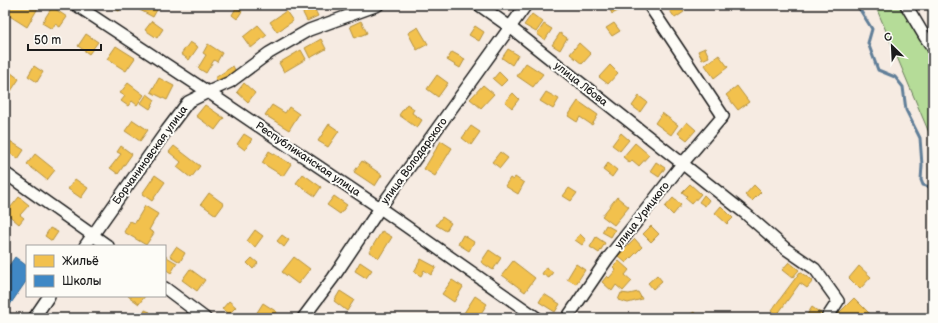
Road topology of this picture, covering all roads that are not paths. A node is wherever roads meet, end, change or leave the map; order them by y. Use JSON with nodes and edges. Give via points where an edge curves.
{"nodes":[{"id":1,"x":76,"y":5,"type":"edge"},
{"id":2,"x":378,"y":5,"type":"edge"},
{"id":3,"x":479,"y":5,"type":"edge"},
{"id":4,"x":526,"y":5,"type":"edge"},
{"id":5,"x":649,"y":5,"type":"edge"},
{"id":6,"x":906,"y":5,"type":"edge"},
{"id":7,"x":510,"y":27,"type":"junction"},
{"id":8,"x":933,"y":48,"type":"edge"},
{"id":9,"x":208,"y":92,"type":"junction"},
{"id":10,"x":682,"y":164,"type":"junction"},
{"id":11,"x":5,"y":173,"type":"edge"},
{"id":12,"x":380,"y":208,"type":"junction"},
{"id":13,"x":92,"y":235,"type":"junction"},
{"id":14,"x":86,"y":245,"type":"edge"},
{"id":15,"x":107,"y":245,"type":"edge"},
{"id":16,"x":166,"y":289,"type":"edge"},
{"id":17,"x":48,"y":297,"type":"edge"},
{"id":18,"x":34,"y":318,"type":"edge"},
{"id":19,"x":205,"y":318,"type":"edge"},
{"id":20,"x":303,"y":318,"type":"edge"},
{"id":21,"x":536,"y":318,"type":"edge"},
{"id":22,"x":567,"y":318,"type":"edge"},
{"id":23,"x":827,"y":318,"type":"edge"}],
"edges":[{"from":1,"to":9,"type":"street","name":"Республиканская улица"},
{"from":2,"to":9,"type":"street","name":"Борчаниновская улица","via":[[309,30],[270,53],[230,82]]},
{"from":3,"to":7,"type":"street","name":"улица Лбова"},
{"from":4,"to":7,"type":"street","name":"улица Володарского"},
{"from":5,"to":10,"type":"street","name":"улица Урицкого","via":[[723,116]]},
{"from":6,"to":8,"type":"street"},
{"from":7,"to":10,"type":"street","name":"улица Лбова"},
{"from":7,"to":12,"type":"street","name":"улица Володарского"},
{"from":9,"to":12,"type":"street","name":"Республиканская улица"},
{"from":9,"to":13,"type":"street","name":"Борчаниновская улица","via":[[188,102]]},
{"from":10,"to":22,"type":"street","name":"улица Урицкого","via":[[608,258]]},
{"from":10,"to":23,"type":"street","name":"улица Лбова","via":[[814,269],[838,301]]},
{"from":11,"to":13,"type":"street"},
{"from":12,"to":20,"type":"street","name":"улица Володарского"},
{"from":12,"to":21,"type":"street","name":"Республиканская улица"},
{"from":13,"to":14,"type":"street","name":"Борчаниновская улица"},
{"from":13,"to":15,"type":"street"},
{"from":16,"to":19,"type":"street"},
{"from":17,"to":18,"type":"street"}]}
